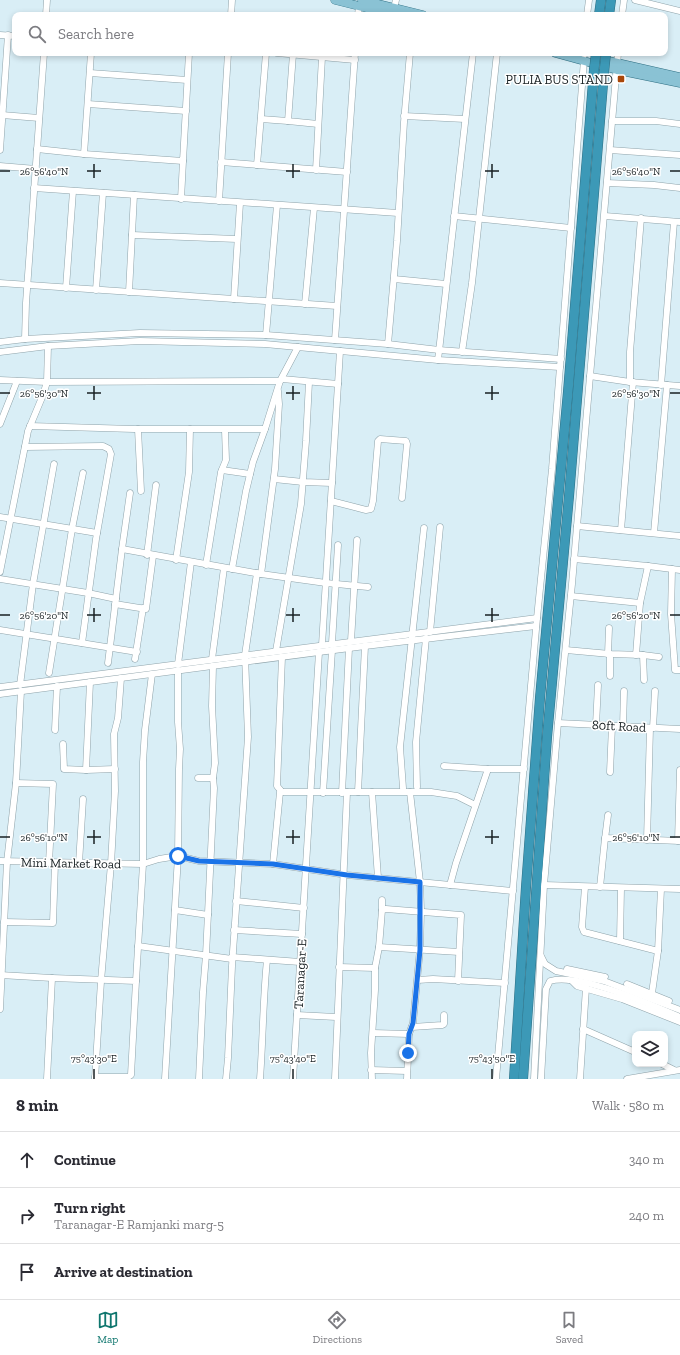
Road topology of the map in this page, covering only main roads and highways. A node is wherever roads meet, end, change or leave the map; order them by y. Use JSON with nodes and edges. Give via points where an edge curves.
{"nodes":[{"id":1,"x":335,"y":0,"type":"edge"},
{"id":2,"x":601,"y":0,"type":"edge"},
{"id":3,"x":611,"y":0,"type":"edge"},
{"id":4,"x":360,"y":3,"type":"edge"},
{"id":5,"x":395,"y":8,"type":"edge"},
{"id":6,"x":410,"y":12,"type":"edge"},
{"id":7,"x":599,"y":12,"type":"edge"},
{"id":8,"x":609,"y":12,"type":"edge"},
{"id":9,"x":584,"y":56,"type":"edge"},
{"id":10,"x":596,"y":56,"type":"edge"},
{"id":11,"x":606,"y":56,"type":"edge"},
{"id":12,"x":617,"y":66,"type":"junction"},
{"id":13,"x":680,"y":77,"type":"edge"},
{"id":14,"x":680,"y":83,"type":"edge"},
{"id":15,"x":520,"y":1073,"type":"edge"},
{"id":16,"x":514,"y":1079,"type":"edge"}],
"edges":[{"from":1,"to":4,"type":"main road"},
{"from":2,"to":7,"type":"highway"},
{"from":3,"to":8,"type":"highway"},
{"from":4,"to":5,"type":"main road"},
{"from":5,"to":6,"type":"main road"},
{"from":9,"to":12,"type":"main road"},
{"from":10,"to":15,"type":"highway","bridge":true,"via":[[540,698],[526,888]]},
{"from":11,"to":15,"type":"highway","bridge":true,"via":[[546,737]]},
{"from":12,"to":13,"type":"main road"},
{"from":12,"to":14,"type":"main road"},
{"from":15,"to":16,"type":"highway"}]}
